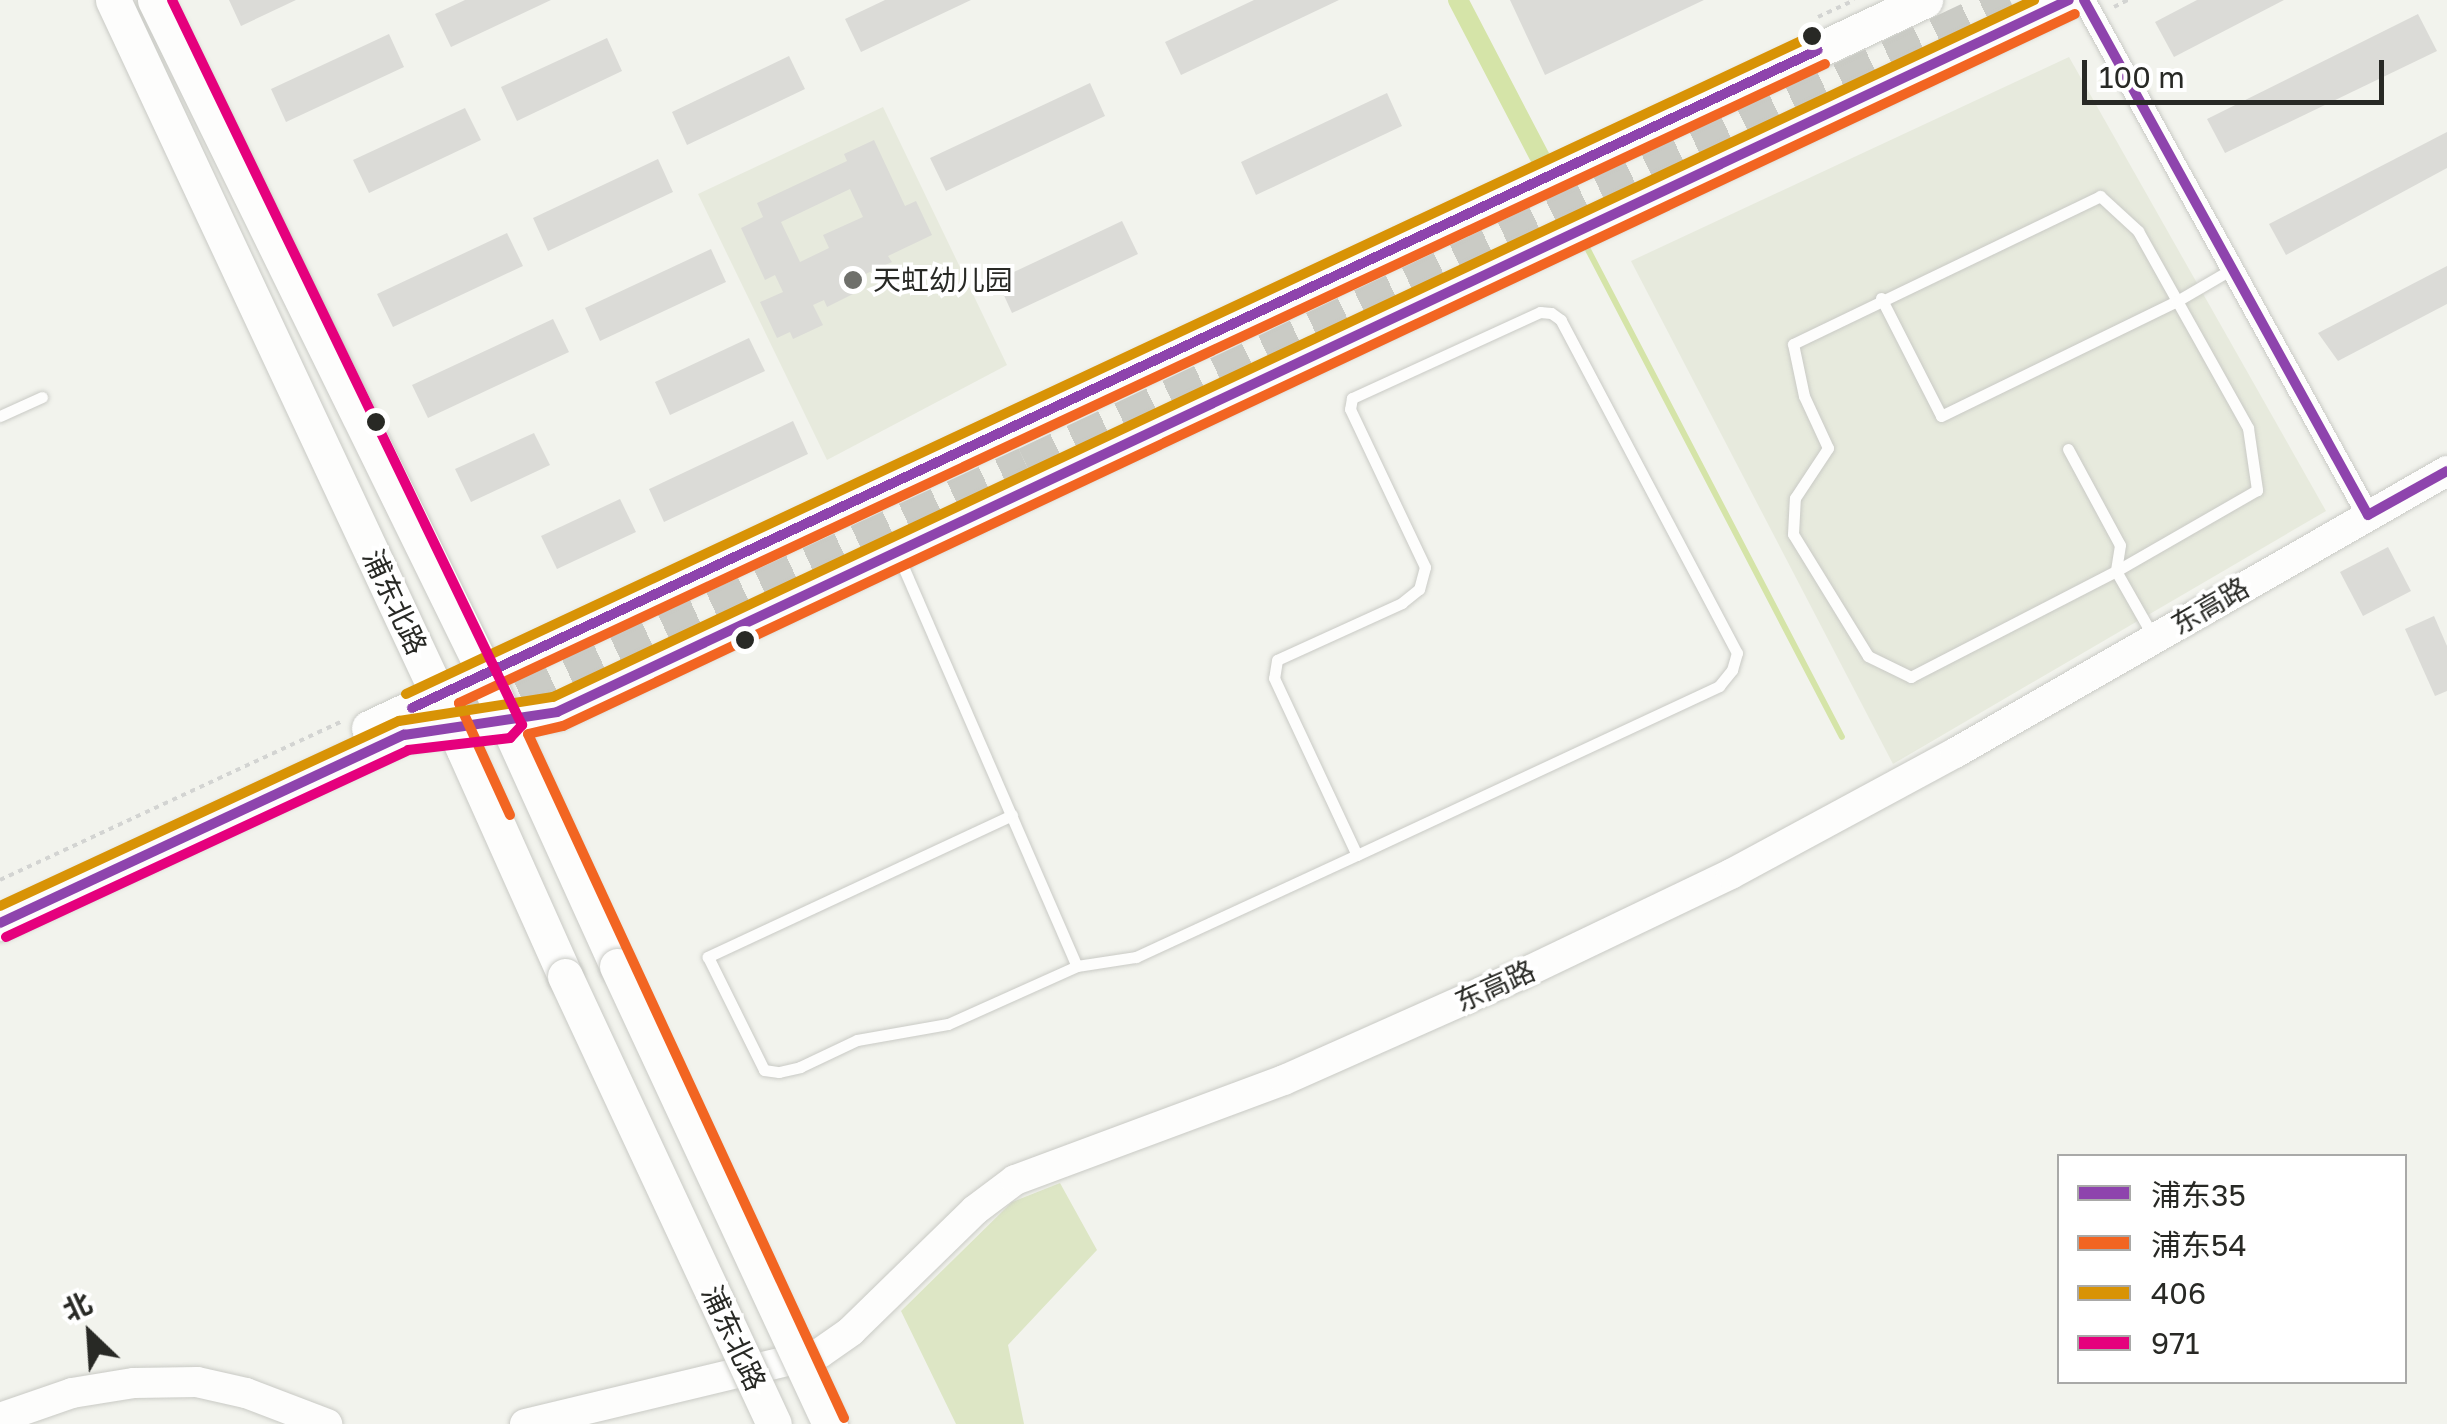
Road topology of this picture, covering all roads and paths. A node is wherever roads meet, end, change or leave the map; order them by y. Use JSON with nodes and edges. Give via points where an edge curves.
{"nodes":[{"id":1,"x":113,"y":0,"type":"edge"},
{"id":2,"x":156,"y":0,"type":"edge"},
{"id":3,"x":1929,"y":0,"type":"edge"},
{"id":4,"x":2070,"y":0,"type":"edge"},
{"id":5,"x":2084,"y":0,"type":"edge"},
{"id":6,"x":2232,"y":269,"type":"junction"},
{"id":7,"x":1881,"y":298,"type":"junction"},
{"id":8,"x":2177,"y":302,"type":"junction"},
{"id":9,"x":42,"y":397,"type":"dead end"},
{"id":10,"x":0,"y":416,"type":"edge"},
{"id":11,"x":1012,"y":446,"type":"dead end"},
{"id":12,"x":2068,"y":449,"type":"dead end"},
{"id":13,"x":2447,"y":471,"type":"edge"},
{"id":14,"x":2368,"y":515,"type":"junction"},
{"id":15,"x":897,"y":552,"type":"junction"},
{"id":16,"x":2116,"y":572,"type":"junction"},
{"id":17,"x":2154,"y":638,"type":"junction"},
{"id":18,"x":484,"y":673,"type":"junction"},
{"id":19,"x":446,"y":712,"type":"junction"},
{"id":20,"x":507,"y":723,"type":"junction"},
{"id":21,"x":1012,"y":815,"type":"junction"},
{"id":22,"x":1357,"y":855,"type":"junction"},
{"id":23,"x":0,"y":900,"type":"edge"},
{"id":24,"x":0,"y":923,"type":"edge"},
{"id":25,"x":1078,"y":966,"type":"junction"},
{"id":26,"x":0,"y":1418,"type":"edge"},
{"id":27,"x":327,"y":1424,"type":"edge"},
{"id":28,"x":525,"y":1424,"type":"edge"},
{"id":29,"x":774,"y":1424,"type":"edge"},
{"id":30,"x":830,"y":1424,"type":"edge"}],
"edges":[{"from":1,"to":19,"type":"main road","name":"浦东北路"},
{"from":2,"to":18,"type":"main road","name":"浦东北路"},
{"from":3,"to":11,"type":"main road","via":[[1583,176]]},
{"from":3,"to":18,"type":"main road"},
{"from":4,"to":15,"type":"main road"},
{"from":5,"to":6,"type":"street"},
{"from":6,"to":8,"type":"lane"},
{"from":6,"to":14,"type":"street"},
{"from":7,"to":8,"type":"lane","via":[[2100,196],[2138,231]]},
{"from":7,"to":8,"type":"lane","via":[[1941,416]]},
{"from":7,"to":16,"type":"lane","via":[[1793,344],[1804,396],[1828,448],[1794,498],[1794,534],[1868,656],[1910,678]]},
{"from":8,"to":16,"type":"lane","via":[[2248,428],[2257,490]]},
{"from":9,"to":10,"type":"lane"},
{"from":12,"to":16,"type":"lane","via":[[2120,545]]},
{"from":13,"to":14,"type":"street","name":"东高路"},
{"from":14,"to":17,"type":"street","name":"东高路"},
{"from":15,"to":20,"type":"main road","via":[[557,712]]},
{"from":15,"to":21,"type":"lane"},
{"from":16,"to":17,"type":"lane"},
{"from":17,"to":28,"type":"street","name":"东高路","via":[[1859,806],[1520,975],[1284,1080],[1014,1180],[820,1353]]},
{"from":18,"to":19,"type":"main road"},
{"from":18,"to":20,"type":"main road","name":"浦东北路"},
{"from":19,"to":20,"type":"main road"},
{"from":19,"to":23,"type":"main road"},
{"from":19,"to":24,"type":"main road"},
{"from":19,"to":29,"type":"main road","name":"浦东北路","bridge":true},
{"from":20,"to":30,"type":"main road","name":"浦东北路","bridge":true},
{"from":21,"to":25,"type":"lane"},
{"from":21,"to":25,"type":"lane","via":[[708,957],[754,1055],[764,1070],[779,1072],[857,1040],[948,1024]]},
{"from":22,"to":22,"type":"lane","via":[[1720,686],[1732,670],[1737,653],[1552,313],[1540,312],[1352,398],[1350,408],[1425,567],[1419,589],[1276,660],[1274,678]]},
{"from":22,"to":25,"type":"lane","via":[[1136,958]]},
{"from":26,"to":27,"type":"street","via":[[72,1393],[197,1382]]}]}
